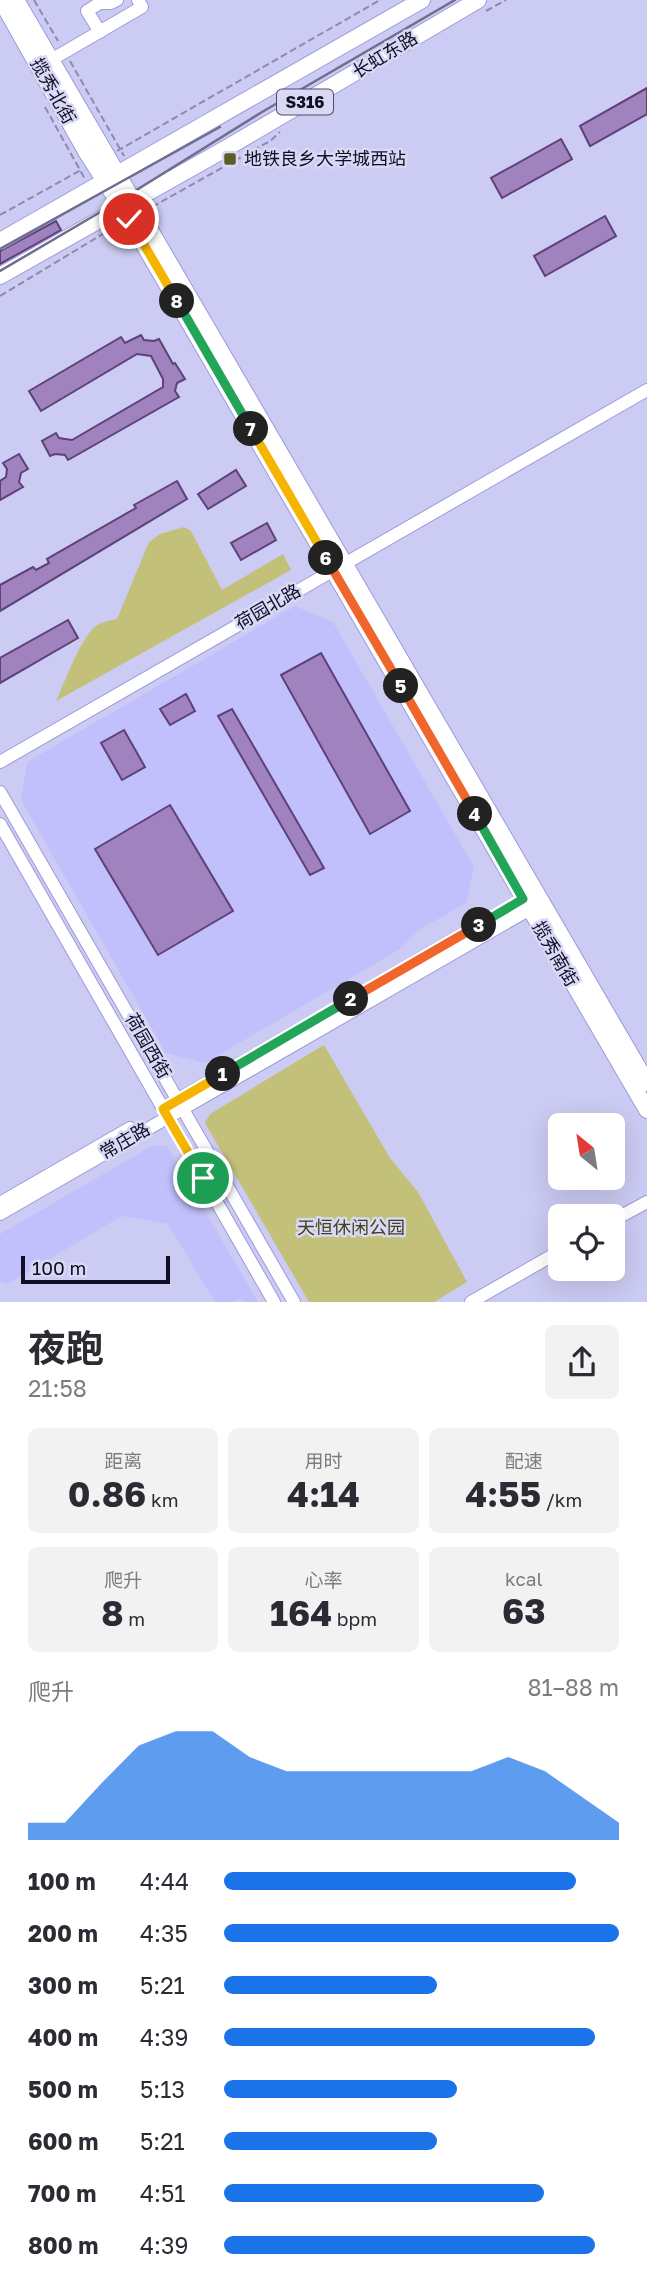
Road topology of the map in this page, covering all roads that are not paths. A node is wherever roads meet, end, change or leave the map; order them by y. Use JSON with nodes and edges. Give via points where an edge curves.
{"nodes":[{"id":1,"x":1,"y":0,"type":"edge"},
{"id":2,"x":16,"y":0,"type":"edge"},
{"id":3,"x":117,"y":0,"type":"edge"},
{"id":4,"x":138,"y":0,"type":"edge"},
{"id":5,"x":422,"y":0,"type":"edge"},
{"id":6,"x":478,"y":0,"type":"edge"},
{"id":7,"x":100,"y":32,"type":"junction"},
{"id":8,"x":58,"y":56,"type":"junction"},
{"id":9,"x":107,"y":156,"type":"junction"},
{"id":10,"x":117,"y":174,"type":"junction"},
{"id":11,"x":127,"y":205,"type":"junction"},
{"id":12,"x":0,"y":241,"type":"edge"},
{"id":13,"x":0,"y":276,"type":"edge"},
{"id":14,"x":647,"y":390,"type":"edge"},
{"id":15,"x":338,"y":567,"type":"junction"},
{"id":16,"x":0,"y":762,"type":"edge"},
{"id":17,"x":0,"y":792,"type":"edge"},
{"id":18,"x":0,"y":824,"type":"edge"},
{"id":19,"x":533,"y":901,"type":"junction"},
{"id":20,"x":647,"y":1083,"type":"edge"},
{"id":21,"x":181,"y":1103,"type":"junction"},
{"id":22,"x":647,"y":1110,"type":"edge"},
{"id":23,"x":165,"y":1112,"type":"junction"},
{"id":24,"x":647,"y":1202,"type":"edge"},
{"id":25,"x":0,"y":1203,"type":"edge"},
{"id":26,"x":0,"y":1214,"type":"edge"},
{"id":27,"x":625,"y":1214,"type":"edge"},
{"id":28,"x":548,"y":1258,"type":"edge"},
{"id":29,"x":274,"y":1302,"type":"edge"},
{"id":30,"x":294,"y":1302,"type":"edge"},
{"id":31,"x":471,"y":1302,"type":"edge"}],
"edges":[{"from":1,"to":9,"type":"main road","name":"揽秀北街"},
{"from":2,"to":8,"type":"main road","name":"揽秀北街"},
{"from":3,"to":7,"type":"street","via":[[88,11]]},
{"from":4,"to":7,"type":"street","via":[[142,7]]},
{"from":5,"to":10,"type":"main road","name":"长虹东路","number":"S316"},
{"from":6,"to":11,"type":"main road","name":"长虹东路","number":"S316"},
{"from":7,"to":8,"type":"street"},
{"from":8,"to":9,"type":"main road","name":"揽秀北街"},
{"from":9,"to":10,"type":"main road","name":"揽秀北街"},
{"from":10,"to":11,"type":"main road","name":"揽秀南街"},
{"from":10,"to":12,"type":"main road","name":"长虹东路","number":"S316"},
{"from":11,"to":13,"type":"main road","name":"长虹东路","number":"S316"},
{"from":11,"to":15,"type":"main road","name":"揽秀南街"},
{"from":14,"to":15,"type":"street","name":"荷园北路"},
{"from":15,"to":16,"type":"street","name":"荷园北路"},
{"from":15,"to":19,"type":"main road","name":"揽秀南街"},
{"from":17,"to":21,"type":"street","name":"荷园西街"},
{"from":18,"to":23,"type":"street","name":"荷园西街"},
{"from":19,"to":20,"type":"main road","name":"揽秀南街"},
{"from":19,"to":21,"type":"street","name":"常庄路"},
{"from":19,"to":22,"type":"main road","name":"揽秀南街"},
{"from":21,"to":23,"type":"street","name":"常庄路"},
{"from":21,"to":30,"type":"street","name":"荷园西街"},
{"from":23,"to":25,"type":"street","name":"常庄路"},
{"from":23,"to":26,"type":"street","name":"常庄路"},
{"from":23,"to":29,"type":"street","name":"荷园西街"},
{"from":24,"to":27,"type":"street"},
{"from":28,"to":31,"type":"street"}]}
